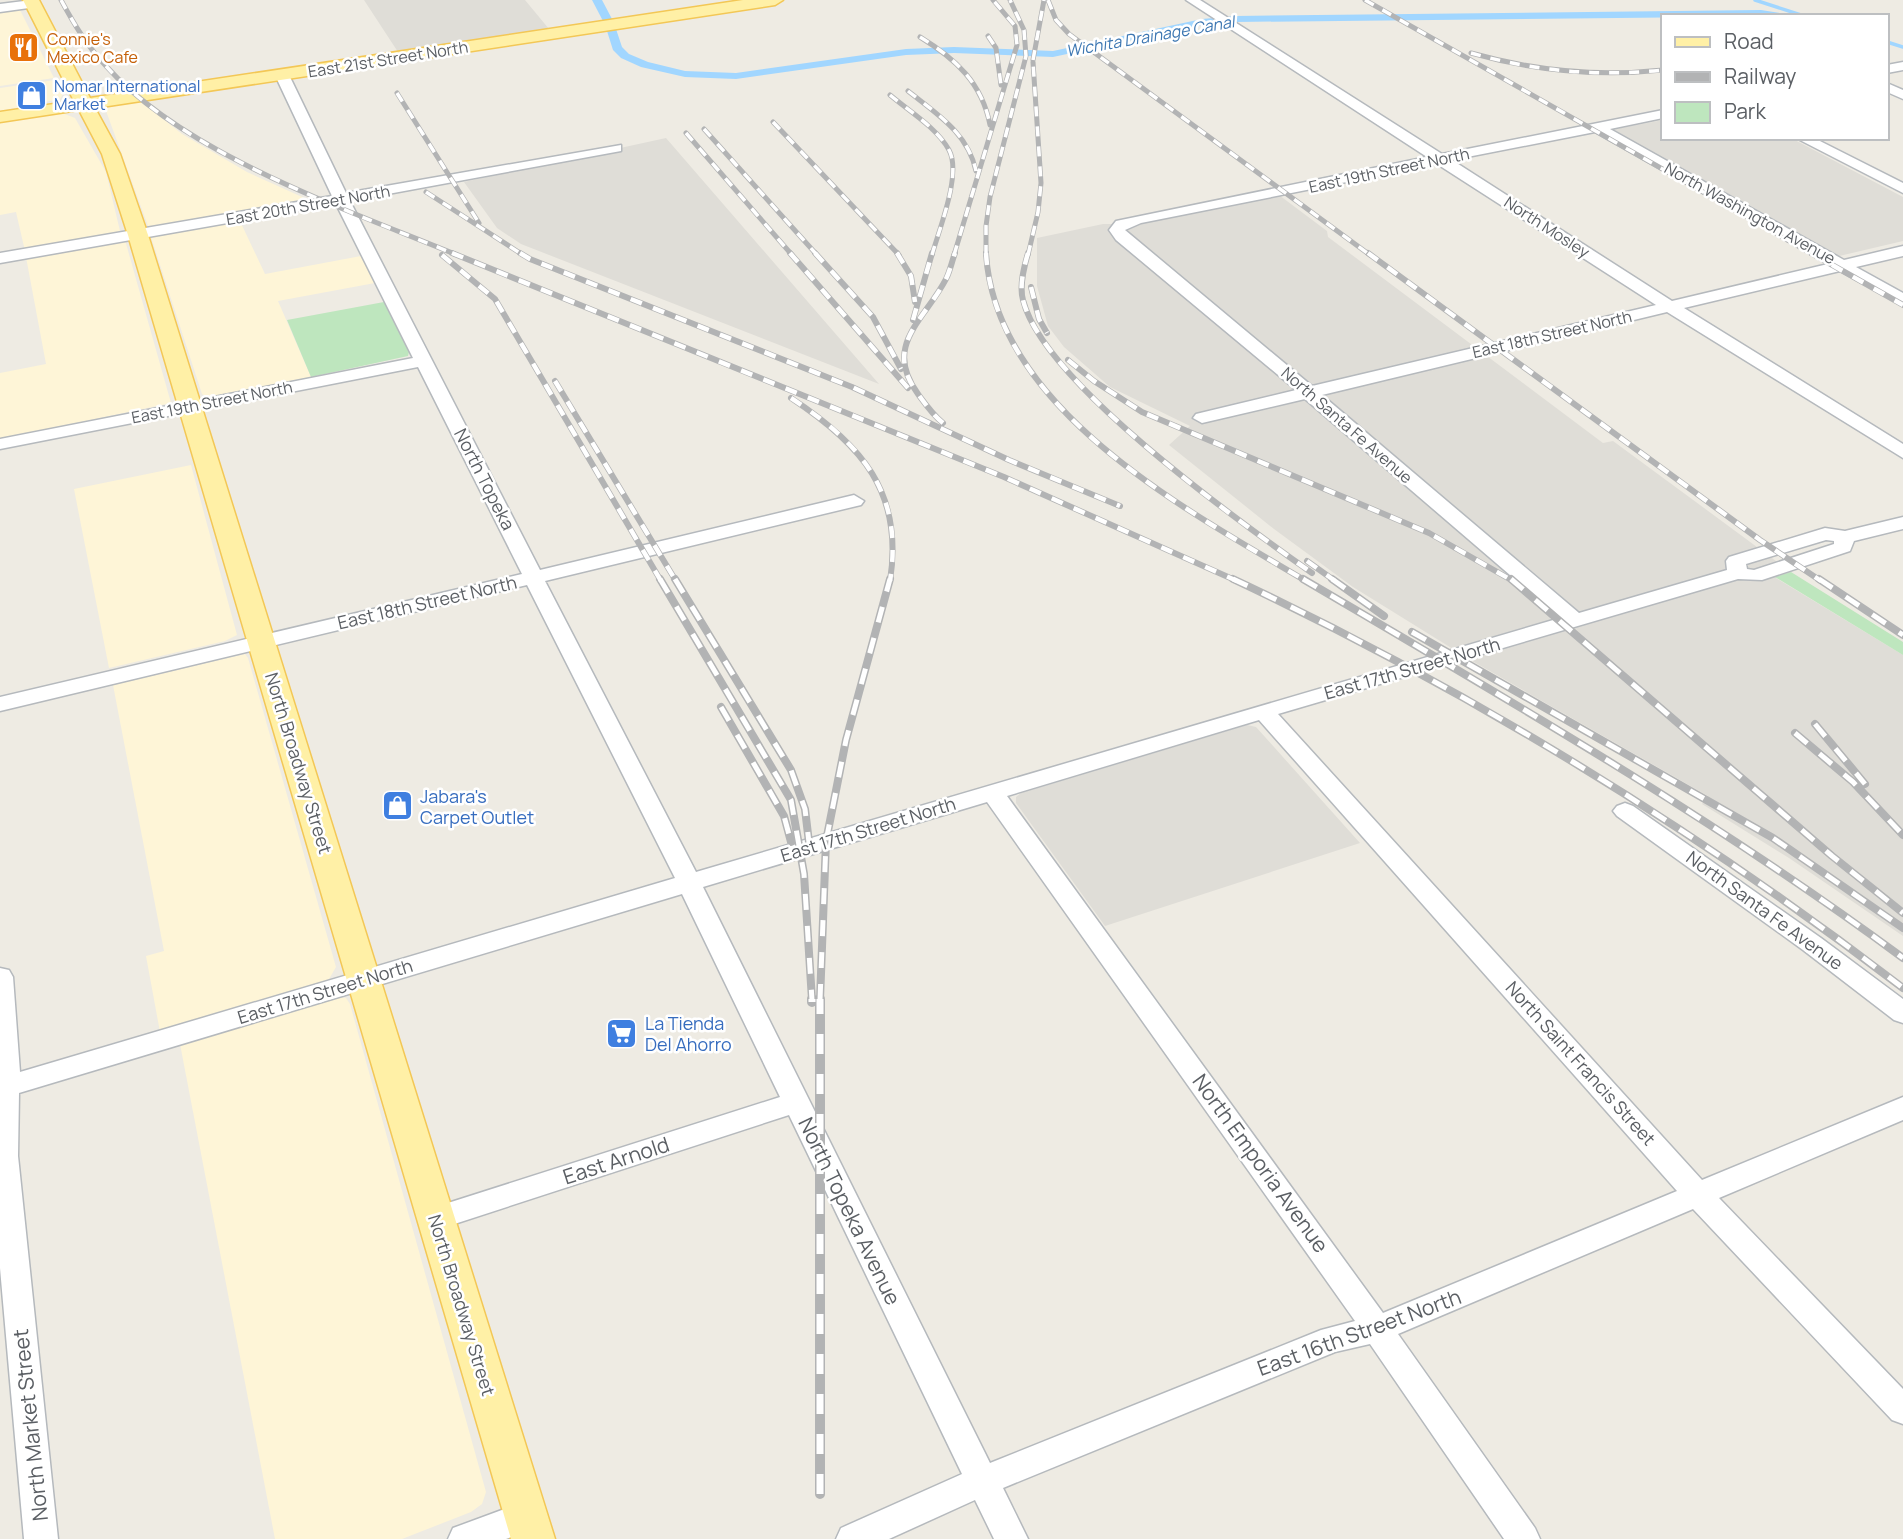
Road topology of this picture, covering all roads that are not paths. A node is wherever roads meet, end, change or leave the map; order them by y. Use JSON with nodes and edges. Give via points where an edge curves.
{"nodes":[{"id":1,"x":775,"y":0,"type":"edge"},
{"id":2,"x":1192,"y":0,"type":"edge"},
{"id":3,"x":31,"y":2,"type":"edge"},
{"id":4,"x":0,"y":8,"type":"edge"},
{"id":5,"x":282,"y":75,"type":"junction"},
{"id":6,"x":85,"y":104,"type":"junction"},
{"id":7,"x":1661,"y":114,"type":"edge"},
{"id":8,"x":0,"y":117,"type":"edge"},
{"id":9,"x":1597,"y":127,"type":"junction"},
{"id":10,"x":1807,"y":140,"type":"edge"},
{"id":11,"x":616,"y":148,"type":"dead end"},
{"id":12,"x":1441,"y":159,"type":"junction"},
{"id":13,"x":1903,"y":190,"type":"edge"},
{"id":14,"x":341,"y":199,"type":"junction"},
{"id":15,"x":1117,"y":230,"type":"joint"},
{"id":16,"x":138,"y":234,"type":"junction"},
{"id":17,"x":1903,"y":251,"type":"edge"},
{"id":18,"x":0,"y":258,"type":"edge"},
{"id":19,"x":1843,"y":265,"type":"junction"},
{"id":20,"x":1903,"y":300,"type":"edge"},
{"id":21,"x":1669,"y":306,"type":"junction"},
{"id":22,"x":425,"y":360,"type":"junction"},
{"id":23,"x":1309,"y":392,"type":"junction"},
{"id":24,"x":191,"y":406,"type":"junction"},
{"id":25,"x":1202,"y":418,"type":"dead end"},
{"id":26,"x":0,"y":444,"type":"edge"},
{"id":27,"x":1903,"y":452,"type":"edge"},
{"id":28,"x":854,"y":501,"type":"dead end"},
{"id":29,"x":1903,"y":523,"type":"edge"},
{"id":30,"x":534,"y":577,"type":"junction"},
{"id":31,"x":1576,"y":621,"type":"junction"},
{"id":32,"x":262,"y":642,"type":"junction"},
{"id":33,"x":0,"y":704,"type":"edge"},
{"id":34,"x":1264,"y":712,"type":"junction"},
{"id":35,"x":992,"y":792,"type":"junction"},
{"id":36,"x":1625,"y":811,"type":"dead end"},
{"id":37,"x":689,"y":883,"type":"junction"},
{"id":38,"x":0,"y":976,"type":"edge"},
{"id":39,"x":365,"y":979,"type":"junction"},
{"id":40,"x":1903,"y":1013,"type":"edge"},
{"id":41,"x":3,"y":1087,"type":"edge"},
{"id":42,"x":796,"y":1102,"type":"junction"},
{"id":43,"x":1903,"y":1108,"type":"edge"},
{"id":44,"x":1699,"y":1195,"type":"junction"},
{"id":45,"x":436,"y":1218,"type":"junction"},
{"id":46,"x":1378,"y":1329,"type":"junction"},
{"id":47,"x":1903,"y":1410,"type":"edge"},
{"id":48,"x":982,"y":1481,"type":"junction"},
{"id":49,"x":529,"y":1527,"type":"edge"},
{"id":50,"x":41,"y":1539,"type":"edge"},
{"id":51,"x":465,"y":1539,"type":"edge"},
{"id":52,"x":853,"y":1539,"type":"edge"},
{"id":53,"x":1011,"y":1539,"type":"edge"},
{"id":54,"x":1523,"y":1539,"type":"edge"}],
"edges":[{"from":1,"to":5,"type":"main road","name":"East 21st Street North"},
{"from":2,"to":12,"type":"street","name":"North Mosley"},
{"from":3,"to":4,"type":"street"},
{"from":3,"to":6,"type":"main road","name":"North Broadway Street"},
{"from":5,"to":6,"type":"main road","name":"East 21st Street North"},
{"from":5,"to":14,"type":"street","name":"North Topeka"},
{"from":6,"to":8,"type":"main road","name":"East 21st Street North"},
{"from":6,"to":16,"type":"main road","name":"North Broadway Street","via":[[114,161]]},
{"from":7,"to":9,"type":"street","name":"East 19th Street North"},
{"from":9,"to":12,"type":"street","name":"East 19th Street North"},
{"from":9,"to":19,"type":"street","name":"North Washington Avenue"},
{"from":10,"to":13,"type":"street"},
{"from":11,"to":14,"type":"street","name":"East 20th Street North"},
{"from":12,"to":15,"type":"street","name":"East 19th Street North","via":[[1138,219]]},
{"from":12,"to":21,"type":"street","name":"North Mosley"},
{"from":14,"to":16,"type":"street","name":"East 20th Street North"},
{"from":14,"to":22,"type":"street","name":"North Topeka"},
{"from":15,"to":23,"type":"street","name":"North Santa Fe Avenue"},
{"from":16,"to":18,"type":"street","name":"East 20th Street North"},
{"from":16,"to":24,"type":"main road","name":"North Broadway Street"},
{"from":17,"to":19,"type":"street","name":"East 18th Street North"},
{"from":19,"to":20,"type":"street","name":"North Washington Avenue"},
{"from":19,"to":21,"type":"street","name":"East 18th Street North"},
{"from":21,"to":23,"type":"street","name":"East 18th Street North"},
{"from":21,"to":27,"type":"street","name":"North Mosley"},
{"from":22,"to":24,"type":"street","name":"East 19th Street North"},
{"from":22,"to":30,"type":"street","name":"North Topeka"},
{"from":23,"to":25,"type":"street","name":"East 18th Street North"},
{"from":23,"to":31,"type":"street","name":"North Santa Fe Avenue"},
{"from":24,"to":26,"type":"street","name":"East 19th Street North"},
{"from":24,"to":32,"type":"main road","name":"North Broadway Street"},
{"from":28,"to":30,"type":"street","name":"East 18th Street North"},
{"from":29,"to":31,"type":"street","name":"East 17th Street North","via":[[1845,537],[1843,547],[1755,576],[1737,573]]},
{"from":30,"to":32,"type":"street","name":"East 18th Street North"},
{"from":30,"to":37,"type":"street","name":"North Topeka"},
{"from":31,"to":34,"type":"street","name":"East 17th Street North"},
{"from":32,"to":33,"type":"street","name":"East 18th Street North"},
{"from":32,"to":39,"type":"main road","name":"North Broadway Street"},
{"from":34,"to":35,"type":"street","name":"East 17th Street North"},
{"from":34,"to":44,"type":"street","name":"North Saint Francis Street"},
{"from":35,"to":37,"type":"street","name":"East 17th Street North"},
{"from":35,"to":46,"type":"street","name":"North Emporia Avenue"},
{"from":36,"to":40,"type":"street","name":"North Santa Fe Avenue"},
{"from":37,"to":39,"type":"street","name":"East 17th Street North"},
{"from":37,"to":42,"type":"street","name":"North Topeka Avenue"},
{"from":38,"to":41,"type":"street","name":"North Market Street","via":[[7,1051]]},
{"from":39,"to":41,"type":"street","name":"East 17th Street North"},
{"from":39,"to":45,"type":"main road","name":"North Broadway Street"},
{"from":41,"to":50,"type":"street","name":"North Market Street","via":[[4,1156]]},
{"from":42,"to":45,"type":"street","name":"East Arnold"},
{"from":42,"to":48,"type":"street","name":"North Topeka Avenue"},
{"from":43,"to":44,"type":"street","name":"East 16th Street North"},
{"from":44,"to":46,"type":"street","name":"East 16th Street North"},
{"from":44,"to":47,"type":"street","name":"North Saint Francis Street"},
{"from":45,"to":49,"type":"main road","name":"North Broadway Street"},
{"from":46,"to":48,"type":"street","name":"East 16th Street North","via":[[1332,1339]]},
{"from":46,"to":54,"type":"street","name":"North Emporia Avenue"},
{"from":48,"to":52,"type":"street","name":"East 16th Street North"},
{"from":48,"to":53,"type":"street","name":"North Topeka Avenue"},
{"from":49,"to":51,"type":"street"}]}
